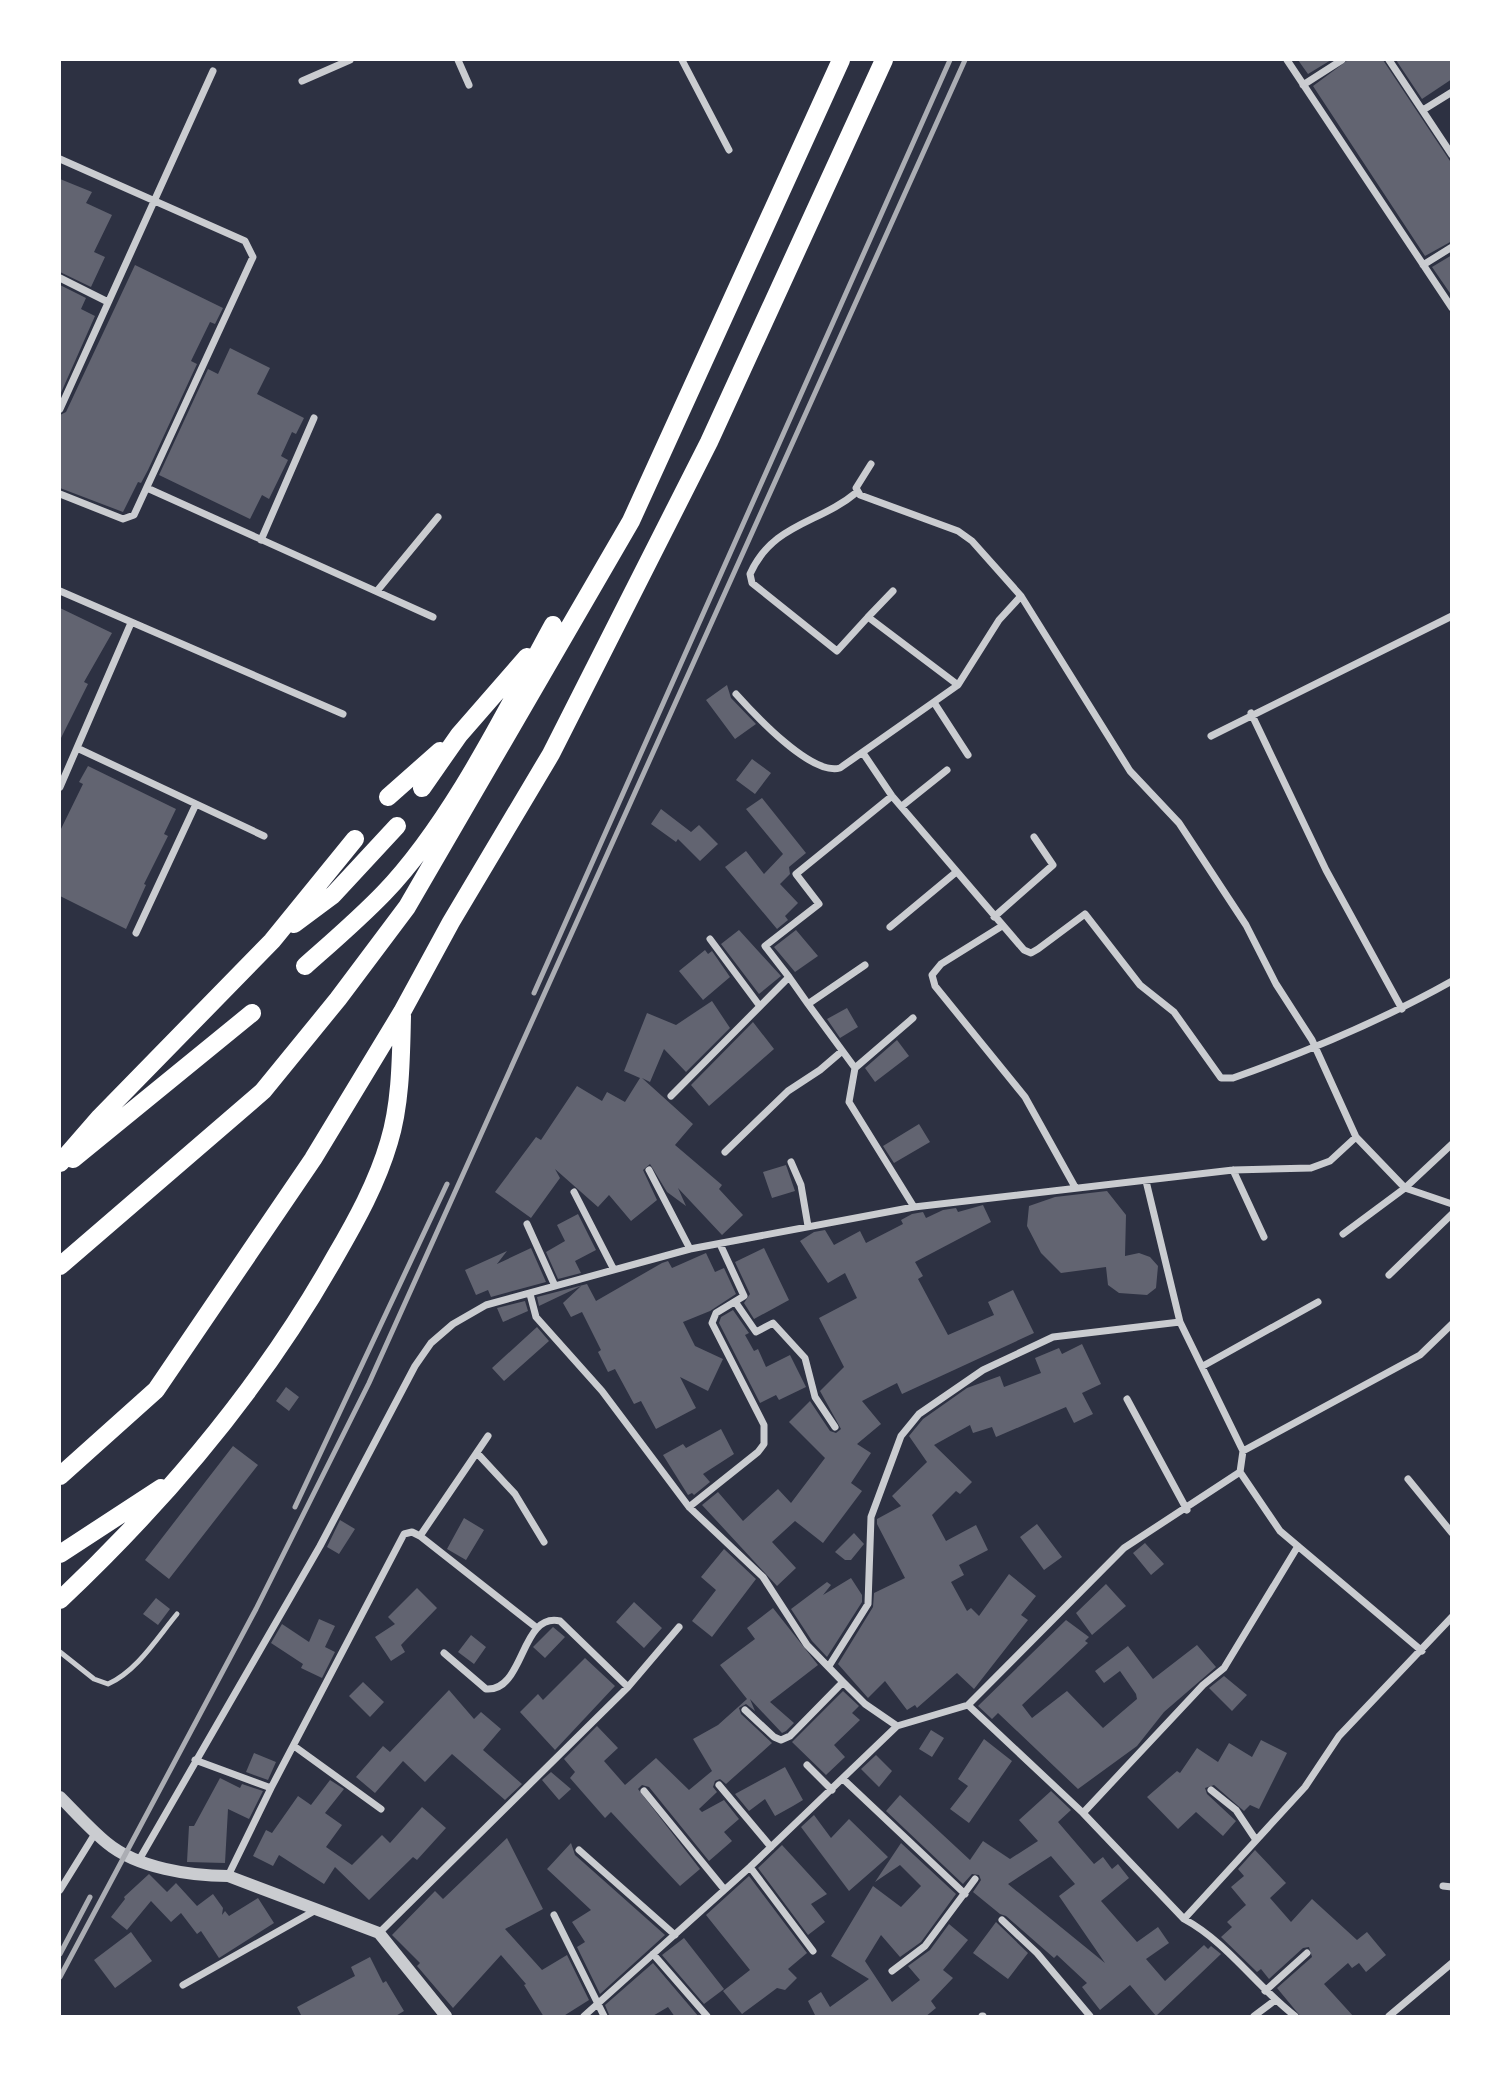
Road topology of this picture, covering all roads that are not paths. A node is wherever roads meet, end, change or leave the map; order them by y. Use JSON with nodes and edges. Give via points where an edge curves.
{"nodes":[{"id":1,"x":350,"y":60,"type":"edge"},
{"id":2,"x":458,"y":60,"type":"edge"},
{"id":3,"x":682,"y":60,"type":"edge"},
{"id":4,"x":841,"y":60,"type":"edge"},
{"id":5,"x":884,"y":60,"type":"edge"},
{"id":6,"x":1287,"y":60,"type":"edge"},
{"id":7,"x":1342,"y":60,"type":"edge"},
{"id":8,"x":1389,"y":60,"type":"edge"},
{"id":9,"x":213,"y":71,"type":"dead end"},
{"id":10,"x":302,"y":81,"type":"dead end"},
{"id":11,"x":469,"y":85,"type":"dead end"},
{"id":12,"x":1303,"y":85,"type":"junction"},
{"id":13,"x":1451,"y":92,"type":"edge"},
{"id":14,"x":1423,"y":110,"type":"junction"},
{"id":15,"x":729,"y":150,"type":"dead end"},
{"id":16,"x":1451,"y":155,"type":"edge"},
{"id":17,"x":60,"y":159,"type":"edge"},
{"id":18,"x":153,"y":201,"type":"junction"},
{"id":19,"x":1451,"y":247,"type":"edge"},
{"id":20,"x":1423,"y":265,"type":"junction"},
{"id":21,"x":60,"y":278,"type":"edge"},
{"id":22,"x":108,"y":302,"type":"junction"},
{"id":23,"x":1451,"y":308,"type":"edge"},
{"id":24,"x":60,"y":409,"type":"edge"},
{"id":25,"x":314,"y":418,"type":"dead end"},
{"id":26,"x":871,"y":464,"type":"dead end"},
{"id":27,"x":147,"y":488,"type":"junction"},
{"id":28,"x":857,"y":492,"type":"junction"},
{"id":29,"x":60,"y":494,"type":"edge"},
{"id":30,"x":438,"y":517,"type":"dead end"},
{"id":31,"x":631,"y":520,"type":"junction"},
{"id":32,"x":261,"y":540,"type":"junction"},
{"id":33,"x":60,"y":591,"type":"edge"},
{"id":34,"x":377,"y":591,"type":"junction"},
{"id":35,"x":892,"y":591,"type":"dead end"},
{"id":36,"x":1021,"y":596,"type":"junction"},
{"id":37,"x":1451,"y":616,"type":"edge"},
{"id":38,"x":433,"y":617,"type":"dead end"},
{"id":39,"x":868,"y":617,"type":"junction"},
{"id":40,"x":131,"y":623,"type":"junction"},
{"id":41,"x":553,"y":625,"type":"junction"},
{"id":42,"x":958,"y":685,"type":"junction"},
{"id":43,"x":736,"y":694,"type":"dead end"},
{"id":44,"x":935,"y":704,"type":"junction"},
{"id":45,"x":1251,"y":713,"type":"junction"},
{"id":46,"x":343,"y":714,"type":"dead end"},
{"id":47,"x":459,"y":735,"type":"junction"},
{"id":48,"x":1210,"y":736,"type":"dead end"},
{"id":49,"x":77,"y":748,"type":"junction"},
{"id":50,"x":863,"y":753,"type":"junction"},
{"id":51,"x":968,"y":755,"type":"dead end"},
{"id":52,"x":947,"y":770,"type":"dead end"},
{"id":53,"x":60,"y":787,"type":"edge"},
{"id":54,"x":422,"y":788,"type":"dead end"},
{"id":55,"x":892,"y":796,"type":"junction"},
{"id":56,"x":388,"y":797,"type":"dead end"},
{"id":57,"x":196,"y":804,"type":"junction"},
{"id":58,"x":902,"y":806,"type":"junction"},
{"id":59,"x":397,"y":826,"type":"dead end"},
{"id":60,"x":264,"y":836,"type":"dead end"},
{"id":61,"x":1034,"y":837,"type":"dead end"},
{"id":62,"x":355,"y":839,"type":"dead end"},
{"id":63,"x":955,"y":873,"type":"junction"},
{"id":64,"x":994,"y":917,"type":"junction"},
{"id":65,"x":1002,"y":926,"type":"junction"},
{"id":66,"x":890,"y":927,"type":"dead end"},
{"id":67,"x":136,"y":933,"type":"dead end"},
{"id":68,"x":710,"y":939,"type":"dead end"},
{"id":69,"x":272,"y":941,"type":"junction"},
{"id":70,"x":865,"y":965,"type":"dead end"},
{"id":71,"x":305,"y":966,"type":"dead end"},
{"id":72,"x":789,"y":977,"type":"junction"},
{"id":73,"x":1451,"y":981,"type":"edge"},
{"id":74,"x":759,"y":1005,"type":"junction"},
{"id":75,"x":810,"y":1007,"type":"junction"},
{"id":76,"x":1402,"y":1009,"type":"junction"},
{"id":77,"x":402,"y":1012,"type":"junction"},
{"id":78,"x":252,"y":1013,"type":"dead end"},
{"id":79,"x":913,"y":1018,"type":"dead end"},
{"id":80,"x":1316,"y":1048,"type":"junction"},
{"id":81,"x":841,"y":1052,"type":"junction"},
{"id":82,"x":855,"y":1068,"type":"junction"},
{"id":83,"x":671,"y":1096,"type":"dead end"},
{"id":84,"x":1356,"y":1137,"type":"junction"},
{"id":85,"x":1451,"y":1144,"type":"edge"},
{"id":86,"x":725,"y":1152,"type":"dead end"},
{"id":87,"x":791,"y":1162,"type":"dead end"},
{"id":88,"x":60,"y":1163,"type":"edge"},
{"id":89,"x":60,"y":1170,"type":"edge"},
{"id":90,"x":649,"y":1170,"type":"dead end"},
{"id":91,"x":1233,"y":1170,"type":"junction"},
{"id":92,"x":1146,"y":1181,"type":"junction"},
{"id":93,"x":1075,"y":1187,"type":"junction"},
{"id":94,"x":1405,"y":1188,"type":"junction"},
{"id":95,"x":574,"y":1192,"type":"dead end"},
{"id":96,"x":1451,"y":1204,"type":"edge"},
{"id":97,"x":914,"y":1207,"type":"junction"},
{"id":98,"x":1451,"y":1214,"type":"edge"},
{"id":99,"x":527,"y":1224,"type":"dead end"},
{"id":100,"x":808,"y":1226,"type":"junction"},
{"id":101,"x":1343,"y":1234,"type":"dead end"},
{"id":102,"x":1264,"y":1237,"type":"dead end"},
{"id":103,"x":720,"y":1244,"type":"junction"},
{"id":104,"x":690,"y":1249,"type":"junction"},
{"id":105,"x":60,"y":1266,"type":"edge"},
{"id":106,"x":614,"y":1268,"type":"junction"},
{"id":107,"x":1389,"y":1275,"type":"dead end"},
{"id":108,"x":555,"y":1286,"type":"junction"},
{"id":109,"x":530,"y":1294,"type":"junction"},
{"id":110,"x":1318,"y":1302,"type":"dead end"},
{"id":111,"x":736,"y":1303,"type":"junction"},
{"id":112,"x":1180,"y":1322,"type":"junction"},
{"id":113,"x":1451,"y":1324,"type":"edge"},
{"id":114,"x":1203,"y":1367,"type":"junction"},
{"id":115,"x":1127,"y":1399,"type":"dead end"},
{"id":116,"x":835,"y":1427,"type":"dead end"},
{"id":117,"x":488,"y":1436,"type":"dead end"},
{"id":118,"x":1243,"y":1451,"type":"junction"},
{"id":119,"x":477,"y":1453,"type":"junction"},
{"id":120,"x":1240,"y":1472,"type":"junction"},
{"id":121,"x":60,"y":1476,"type":"edge"},
{"id":122,"x":176,"y":1479,"type":"junction"},
{"id":123,"x":1408,"y":1479,"type":"dead end"},
{"id":124,"x":689,"y":1507,"type":"junction"},
{"id":125,"x":1187,"y":1510,"type":"junction"},
{"id":126,"x":1451,"y":1533,"type":"edge"},
{"id":127,"x":419,"y":1536,"type":"junction"},
{"id":128,"x":544,"y":1542,"type":"dead end"},
{"id":129,"x":1298,"y":1546,"type":"junction"},
{"id":130,"x":60,"y":1554,"type":"edge"},
{"id":131,"x":60,"y":1600,"type":"edge"},
{"id":132,"x":177,"y":1614,"type":"dead end"},
{"id":133,"x":1451,"y":1617,"type":"edge"},
{"id":134,"x":679,"y":1627,"type":"dead end"},
{"id":135,"x":537,"y":1628,"type":"junction"},
{"id":136,"x":1422,"y":1651,"type":"junction"},
{"id":137,"x":60,"y":1652,"type":"edge"},
{"id":138,"x":444,"y":1653,"type":"dead end"},
{"id":139,"x":830,"y":1666,"type":"junction"},
{"id":140,"x":843,"y":1682,"type":"junction"},
{"id":141,"x":628,"y":1687,"type":"junction"},
{"id":142,"x":968,"y":1705,"type":"junction"},
{"id":143,"x":745,"y":1710,"type":"dead end"},
{"id":144,"x":897,"y":1726,"type":"junction"},
{"id":145,"x":294,"y":1746,"type":"junction"},
{"id":146,"x":195,"y":1760,"type":"junction"},
{"id":147,"x":807,"y":1765,"type":"dead end"},
{"id":148,"x":843,"y":1779,"type":"junction"},
{"id":149,"x":719,"y":1785,"type":"dead end"},
{"id":150,"x":271,"y":1788,"type":"junction"},
{"id":151,"x":832,"y":1790,"type":"junction"},
{"id":152,"x":1211,"y":1790,"type":"dead end"},
{"id":153,"x":644,"y":1791,"type":"dead end"},
{"id":154,"x":60,"y":1797,"type":"edge"},
{"id":155,"x":381,"y":1809,"type":"dead end"},
{"id":156,"x":1083,"y":1813,"type":"junction"},
{"id":157,"x":96,"y":1832,"type":"junction"},
{"id":158,"x":1256,"y":1840,"type":"junction"},
{"id":159,"x":771,"y":1847,"type":"junction"},
{"id":160,"x":579,"y":1850,"type":"dead end"},
{"id":161,"x":139,"y":1860,"type":"junction"},
{"id":162,"x":750,"y":1867,"type":"junction"},
{"id":163,"x":228,"y":1876,"type":"junction"},
{"id":164,"x":975,"y":1879,"type":"dead end"},
{"id":165,"x":724,"y":1889,"type":"junction"},
{"id":166,"x":60,"y":1890,"type":"edge"},
{"id":167,"x":965,"y":1894,"type":"junction"},
{"id":168,"x":317,"y":1909,"type":"junction"},
{"id":169,"x":554,"y":1915,"type":"dead end"},
{"id":170,"x":1184,"y":1919,"type":"junction"},
{"id":171,"x":1002,"y":1920,"type":"dead end"},
{"id":172,"x":379,"y":1933,"type":"junction"},
{"id":173,"x":675,"y":1935,"type":"junction"},
{"id":174,"x":813,"y":1951,"type":"dead end"},
{"id":175,"x":1307,"y":1953,"type":"dead end"},
{"id":176,"x":653,"y":1954,"type":"junction"},
{"id":177,"x":1451,"y":1963,"type":"edge"},
{"id":178,"x":892,"y":1971,"type":"dead end"},
{"id":179,"x":183,"y":1985,"type":"dead end"},
{"id":180,"x":1265,"y":1992,"type":"junction"},
{"id":181,"x":1275,"y":2001,"type":"junction"},
{"id":182,"x":597,"y":2005,"type":"junction"},
{"id":183,"x":446,"y":2017,"type":"edge"},
{"id":184,"x":584,"y":2017,"type":"edge"},
{"id":185,"x":604,"y":2017,"type":"edge"},
{"id":186,"x":707,"y":2017,"type":"edge"},
{"id":187,"x":1090,"y":2017,"type":"edge"},
{"id":188,"x":1254,"y":2017,"type":"edge"},
{"id":189,"x":1295,"y":2017,"type":"edge"},
{"id":190,"x":1388,"y":2017,"type":"edge"}],
"edges":[{"from":1,"to":10,"type":"street"},
{"from":2,"to":11,"type":"street"},
{"from":3,"to":15,"type":"street"},
{"from":4,"to":31,"type":"highway"},
{"from":5,"to":77,"type":"highway","via":[[709,442],[551,754]]},
{"from":6,"to":12,"type":"street"},
{"from":7,"to":12,"type":"street"},
{"from":8,"to":14,"type":"street"},
{"from":9,"to":18,"type":"street"},
{"from":12,"to":20,"type":"street"},
{"from":13,"to":14,"type":"street"},
{"from":14,"to":16,"type":"street"},
{"from":17,"to":18,"type":"street"},
{"from":18,"to":22,"type":"street"},
{"from":18,"to":27,"type":"street","via":[[246,241],[253,257]]},
{"from":19,"to":20,"type":"street"},
{"from":20,"to":23,"type":"street"},
{"from":21,"to":22,"type":"street"},
{"from":22,"to":24,"type":"street"},
{"from":25,"to":32,"type":"street"},
{"from":26,"to":28,"type":"street"},
{"from":27,"to":29,"type":"street","via":[[134,515],[127,519]]},
{"from":27,"to":32,"type":"street"},
{"from":28,"to":36,"type":"street","via":[[958,531]]},
{"from":28,"to":39,"type":"street","via":[[776,538],[750,574],[752,583],[837,651]]},
{"from":30,"to":34,"type":"street"},
{"from":31,"to":41,"type":"highway"},
{"from":31,"to":105,"type":"highway","via":[[407,907],[338,999],[263,1091]]},
{"from":32,"to":34,"type":"street"},
{"from":33,"to":40,"type":"street"},
{"from":34,"to":38,"type":"street"},
{"from":35,"to":39,"type":"street"},
{"from":36,"to":42,"type":"street","via":[[999,620]]},
{"from":36,"to":80,"type":"street","via":[[1130,771],[1179,823],[1247,925],[1276,984]]},
{"from":37,"to":45,"type":"street"},
{"from":39,"to":42,"type":"street"},
{"from":40,"to":46,"type":"street"},
{"from":40,"to":49,"type":"street"},
{"from":41,"to":47,"type":"highway"},
{"from":41,"to":71,"type":"highway","via":[[488,743],[425,842],[385,892]]},
{"from":42,"to":44,"type":"street"},
{"from":43,"to":50,"type":"street","via":[[767,729],[795,751],[829,768],[840,768]]},
{"from":44,"to":50,"type":"street"},
{"from":44,"to":51,"type":"street"},
{"from":45,"to":48,"type":"street"},
{"from":45,"to":76,"type":"street","via":[[1326,870]]},
{"from":47,"to":54,"type":"highway"},
{"from":47,"to":56,"type":"highway"},
{"from":49,"to":53,"type":"street"},
{"from":49,"to":57,"type":"street"},
{"from":50,"to":55,"type":"street"},
{"from":52,"to":58,"type":"street"},
{"from":55,"to":58,"type":"street"},
{"from":55,"to":72,"type":"street","via":[[796,874],[819,904],[765,946]]},
{"from":57,"to":60,"type":"street"},
{"from":57,"to":67,"type":"street"},
{"from":58,"to":63,"type":"street"},
{"from":59,"to":69,"type":"highway","via":[[333,895]]},
{"from":61,"to":64,"type":"street","via":[[1054,864]]},
{"from":62,"to":69,"type":"highway"},
{"from":63,"to":64,"type":"street"},
{"from":63,"to":66,"type":"street"},
{"from":64,"to":65,"type":"street"},
{"from":65,"to":80,"type":"street","via":[[1031,953],[1085,914],[1140,985],[1174,1012],[1220,1078],[1233,1078]]},
{"from":65,"to":93,"type":"street","via":[[941,964],[932,975],[935,986],[1034,1109]]},
{"from":68,"to":74,"type":"street"},
{"from":69,"to":88,"type":"highway"},
{"from":70,"to":75,"type":"street"},
{"from":72,"to":74,"type":"street"},
{"from":72,"to":75,"type":"street"},
{"from":73,"to":76,"type":"street"},
{"from":74,"to":83,"type":"street"},
{"from":75,"to":81,"type":"street"},
{"from":76,"to":80,"type":"street"},
{"from":77,"to":121,"type":"highway","via":[[313,1159],[156,1390]]},
{"from":77,"to":122,"type":"highway","via":[[401,1065],[390,1141],[360,1213],[277,1353]]},
{"from":78,"to":89,"type":"highway"},
{"from":79,"to":82,"type":"street"},
{"from":80,"to":84,"type":"street"},
{"from":81,"to":82,"type":"street"},
{"from":81,"to":86,"type":"street","via":[[788,1091]]},
{"from":82,"to":97,"type":"street","via":[[849,1102]]},
{"from":84,"to":91,"type":"street","via":[[1330,1160],[1311,1168]]},
{"from":84,"to":94,"type":"street"},
{"from":85,"to":94,"type":"street"},
{"from":87,"to":100,"type":"street","via":[[801,1185]]},
{"from":90,"to":104,"type":"street"},
{"from":91,"to":92,"type":"street"},
{"from":91,"to":102,"type":"street"},
{"from":92,"to":93,"type":"street"},
{"from":92,"to":112,"type":"street"},
{"from":93,"to":97,"type":"street"},
{"from":94,"to":96,"type":"street"},
{"from":94,"to":101,"type":"street"},
{"from":95,"to":106,"type":"street"},
{"from":97,"to":100,"type":"street"},
{"from":98,"to":107,"type":"street"},
{"from":99,"to":108,"type":"street"},
{"from":100,"to":103,"type":"street"},
{"from":103,"to":104,"type":"street"},
{"from":103,"to":111,"type":"street","via":[[743,1292],[743,1299]]},
{"from":104,"to":106,"type":"street"},
{"from":106,"to":108,"type":"street"},
{"from":108,"to":109,"type":"street"},
{"from":109,"to":124,"type":"street","via":[[537,1317],[602,1391]]},
{"from":109,"to":146,"type":"street","via":[[486,1305],[431,1343]]},
{"from":110,"to":114,"type":"street"},
{"from":111,"to":116,"type":"street","via":[[756,1332],[773,1323],[805,1358],[815,1397]]},
{"from":111,"to":124,"type":"street","via":[[713,1316],[712,1324],[764,1424],[764,1444]]},
{"from":112,"to":114,"type":"street"},
{"from":112,"to":139,"type":"street","via":[[1054,1337],[983,1370],[919,1414],[901,1436],[871,1517],[868,1604]]},
{"from":113,"to":118,"type":"street","via":[[1420,1355]]},
{"from":114,"to":118,"type":"street"},
{"from":115,"to":125,"type":"street"},
{"from":117,"to":119,"type":"street"},
{"from":118,"to":120,"type":"street"},
{"from":119,"to":127,"type":"street"},
{"from":119,"to":128,"type":"street","via":[[515,1493]]},
{"from":120,"to":125,"type":"street"},
{"from":120,"to":129,"type":"street","via":[[1280,1531]]},
{"from":122,"to":130,"type":"highway"},
{"from":122,"to":131,"type":"highway"},
{"from":123,"to":126,"type":"street"},
{"from":124,"to":139,"type":"street","via":[[763,1577],[807,1644]]},
{"from":125,"to":142,"type":"street","via":[[1124,1548]]},
{"from":127,"to":135,"type":"street"},
{"from":127,"to":145,"type":"street","via":[[412,1532],[399,1540]]},
{"from":129,"to":136,"type":"street"},
{"from":129,"to":156,"type":"street","via":[[1224,1668]]},
{"from":132,"to":137,"type":"lane","via":[[133,1667],[108,1684],[94,1679]]},
{"from":133,"to":136,"type":"street"},
{"from":134,"to":141,"type":"street"},
{"from":135,"to":138,"type":"street","via":[[506,1680],[492,1689],[486,1689]]},
{"from":135,"to":141,"type":"street","via":[[546,1620],[560,1620]]},
{"from":136,"to":158,"type":"street","via":[[1339,1736],[1305,1787]]},
{"from":139,"to":140,"type":"street"},
{"from":140,"to":143,"type":"street","via":[[781,1740]]},
{"from":140,"to":144,"type":"street"},
{"from":141,"to":172,"type":"street"},
{"from":142,"to":144,"type":"street"},
{"from":142,"to":156,"type":"street"},
{"from":144,"to":148,"type":"street"},
{"from":145,"to":150,"type":"street"},
{"from":145,"to":155,"type":"street"},
{"from":146,"to":150,"type":"street"},
{"from":146,"to":161,"type":"street"},
{"from":147,"to":151,"type":"street"},
{"from":148,"to":151,"type":"street"},
{"from":148,"to":167,"type":"street"},
{"from":149,"to":159,"type":"street"},
{"from":150,"to":163,"type":"street"},
{"from":151,"to":159,"type":"street"},
{"from":152,"to":158,"type":"street","via":[[1236,1810]]},
{"from":153,"to":165,"type":"street"},
{"from":154,"to":157,"type":"street"},
{"from":156,"to":170,"type":"street"},
{"from":157,"to":161,"type":"street"},
{"from":157,"to":166,"type":"street"},
{"from":158,"to":170,"type":"street"},
{"from":159,"to":162,"type":"street"},
{"from":160,"to":173,"type":"street"},
{"from":161,"to":163,"type":"street","via":[[208,1876]]},
{"from":162,"to":165,"type":"street"},
{"from":162,"to":174,"type":"street"},
{"from":163,"to":168,"type":"street"},
{"from":164,"to":167,"type":"street"},
{"from":165,"to":173,"type":"street"},
{"from":167,"to":178,"type":"street","via":[[925,1946]]},
{"from":168,"to":172,"type":"street"},
{"from":168,"to":179,"type":"street"},
{"from":169,"to":182,"type":"street"},
{"from":170,"to":180,"type":"street","via":[[1202,1929]]},
{"from":171,"to":187,"type":"street"},
{"from":172,"to":183,"type":"street"},
{"from":173,"to":176,"type":"street"},
{"from":175,"to":180,"type":"street"},
{"from":176,"to":182,"type":"street"},
{"from":176,"to":186,"type":"street"},
{"from":177,"to":190,"type":"street"},
{"from":180,"to":181,"type":"street"},
{"from":181,"to":188,"type":"street"},
{"from":181,"to":189,"type":"street"},
{"from":182,"to":184,"type":"street"},
{"from":182,"to":185,"type":"street"}]}
